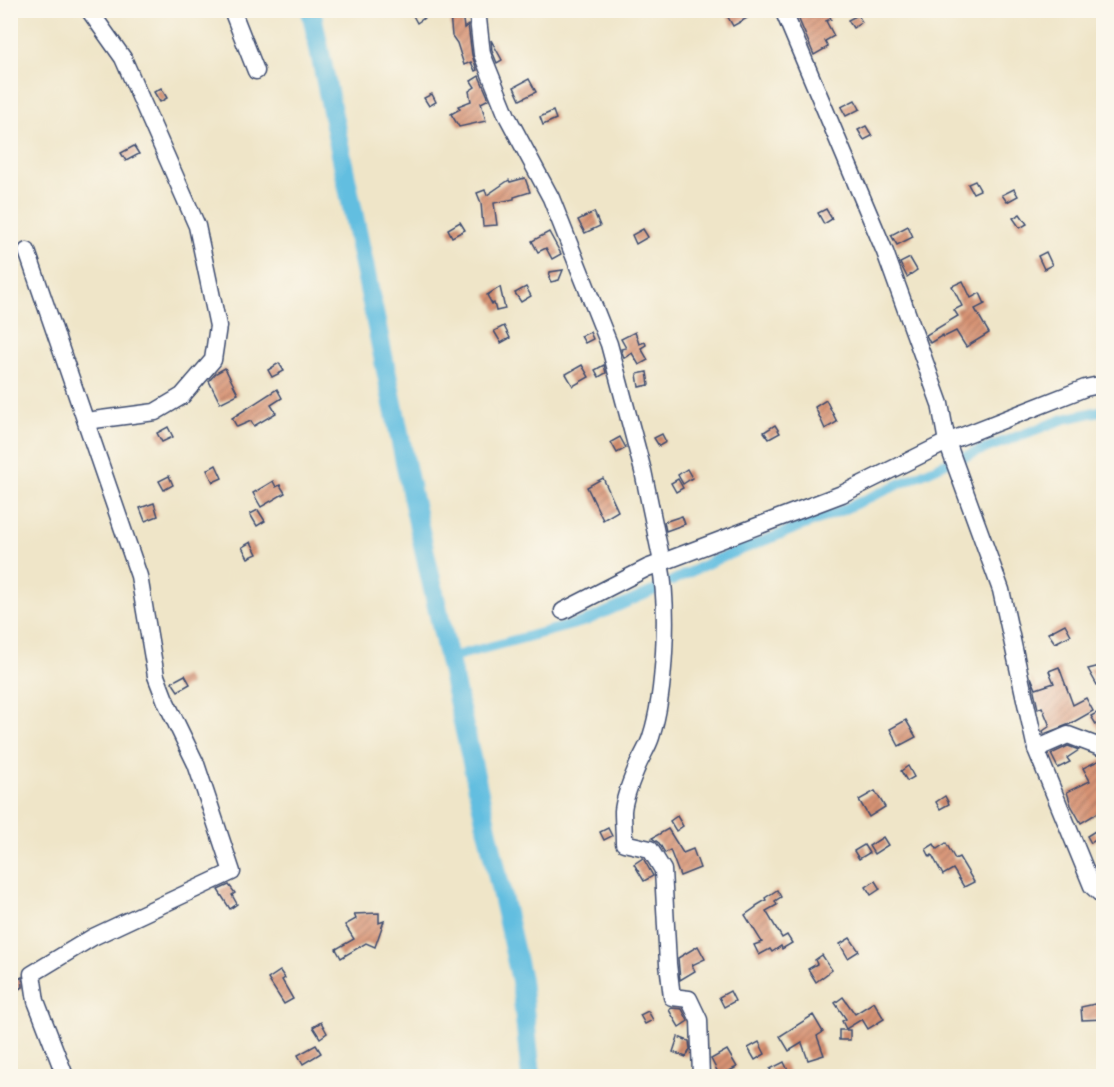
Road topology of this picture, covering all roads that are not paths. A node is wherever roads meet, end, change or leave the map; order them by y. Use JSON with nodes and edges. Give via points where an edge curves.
{"nodes":[{"id":1,"x":89,"y":10,"type":"edge"},
{"id":2,"x":232,"y":10,"type":"edge"},
{"id":3,"x":477,"y":10,"type":"edge"},
{"id":4,"x":783,"y":10,"type":"edge"},
{"id":5,"x":256,"y":71,"type":"dead end"},
{"id":6,"x":27,"y":251,"type":"dead end"},
{"id":7,"x":1104,"y":384,"type":"edge"},
{"id":8,"x":86,"y":421,"type":"junction"},
{"id":9,"x":948,"y":442,"type":"junction"},
{"id":10,"x":661,"y":563,"type":"junction"},
{"id":11,"x":563,"y":611,"type":"dead end"},
{"id":12,"x":1104,"y":747,"type":"edge"},
{"id":13,"x":1036,"y":749,"type":"junction"},
{"id":14,"x":1104,"y":897,"type":"edge"},
{"id":15,"x":65,"y":1077,"type":"edge"},
{"id":16,"x":701,"y":1077,"type":"edge"}],
"edges":[{"from":1,"to":8,"type":"street","via":[[123,58],[197,226],[218,326],[213,360],[182,396],[155,412]]},
{"from":2,"to":5,"type":"street"},
{"from":3,"to":10,"type":"street","via":[[482,54],[507,116],[551,198],[609,344],[643,471]]},
{"from":4,"to":9,"type":"street","via":[[885,252],[940,404]]},
{"from":6,"to":8,"type":"street"},
{"from":7,"to":9,"type":"street"},
{"from":8,"to":15,"type":"street","via":[[139,576],[156,676],[196,764],[232,872],[93,937],[32,974],[36,1001]]},
{"from":9,"to":10,"type":"street","via":[[842,494]]},
{"from":9,"to":13,"type":"street","via":[[1000,590]]},
{"from":10,"to":11,"type":"street"},
{"from":10,"to":16,"type":"street","via":[[665,587],[658,704],[651,738],[623,808],[624,843],[650,849],[663,870],[672,996],[689,999],[699,1020]]},
{"from":12,"to":13,"type":"street","via":[[1068,735]]},
{"from":13,"to":14,"type":"street","via":[[1092,886]]}]}
